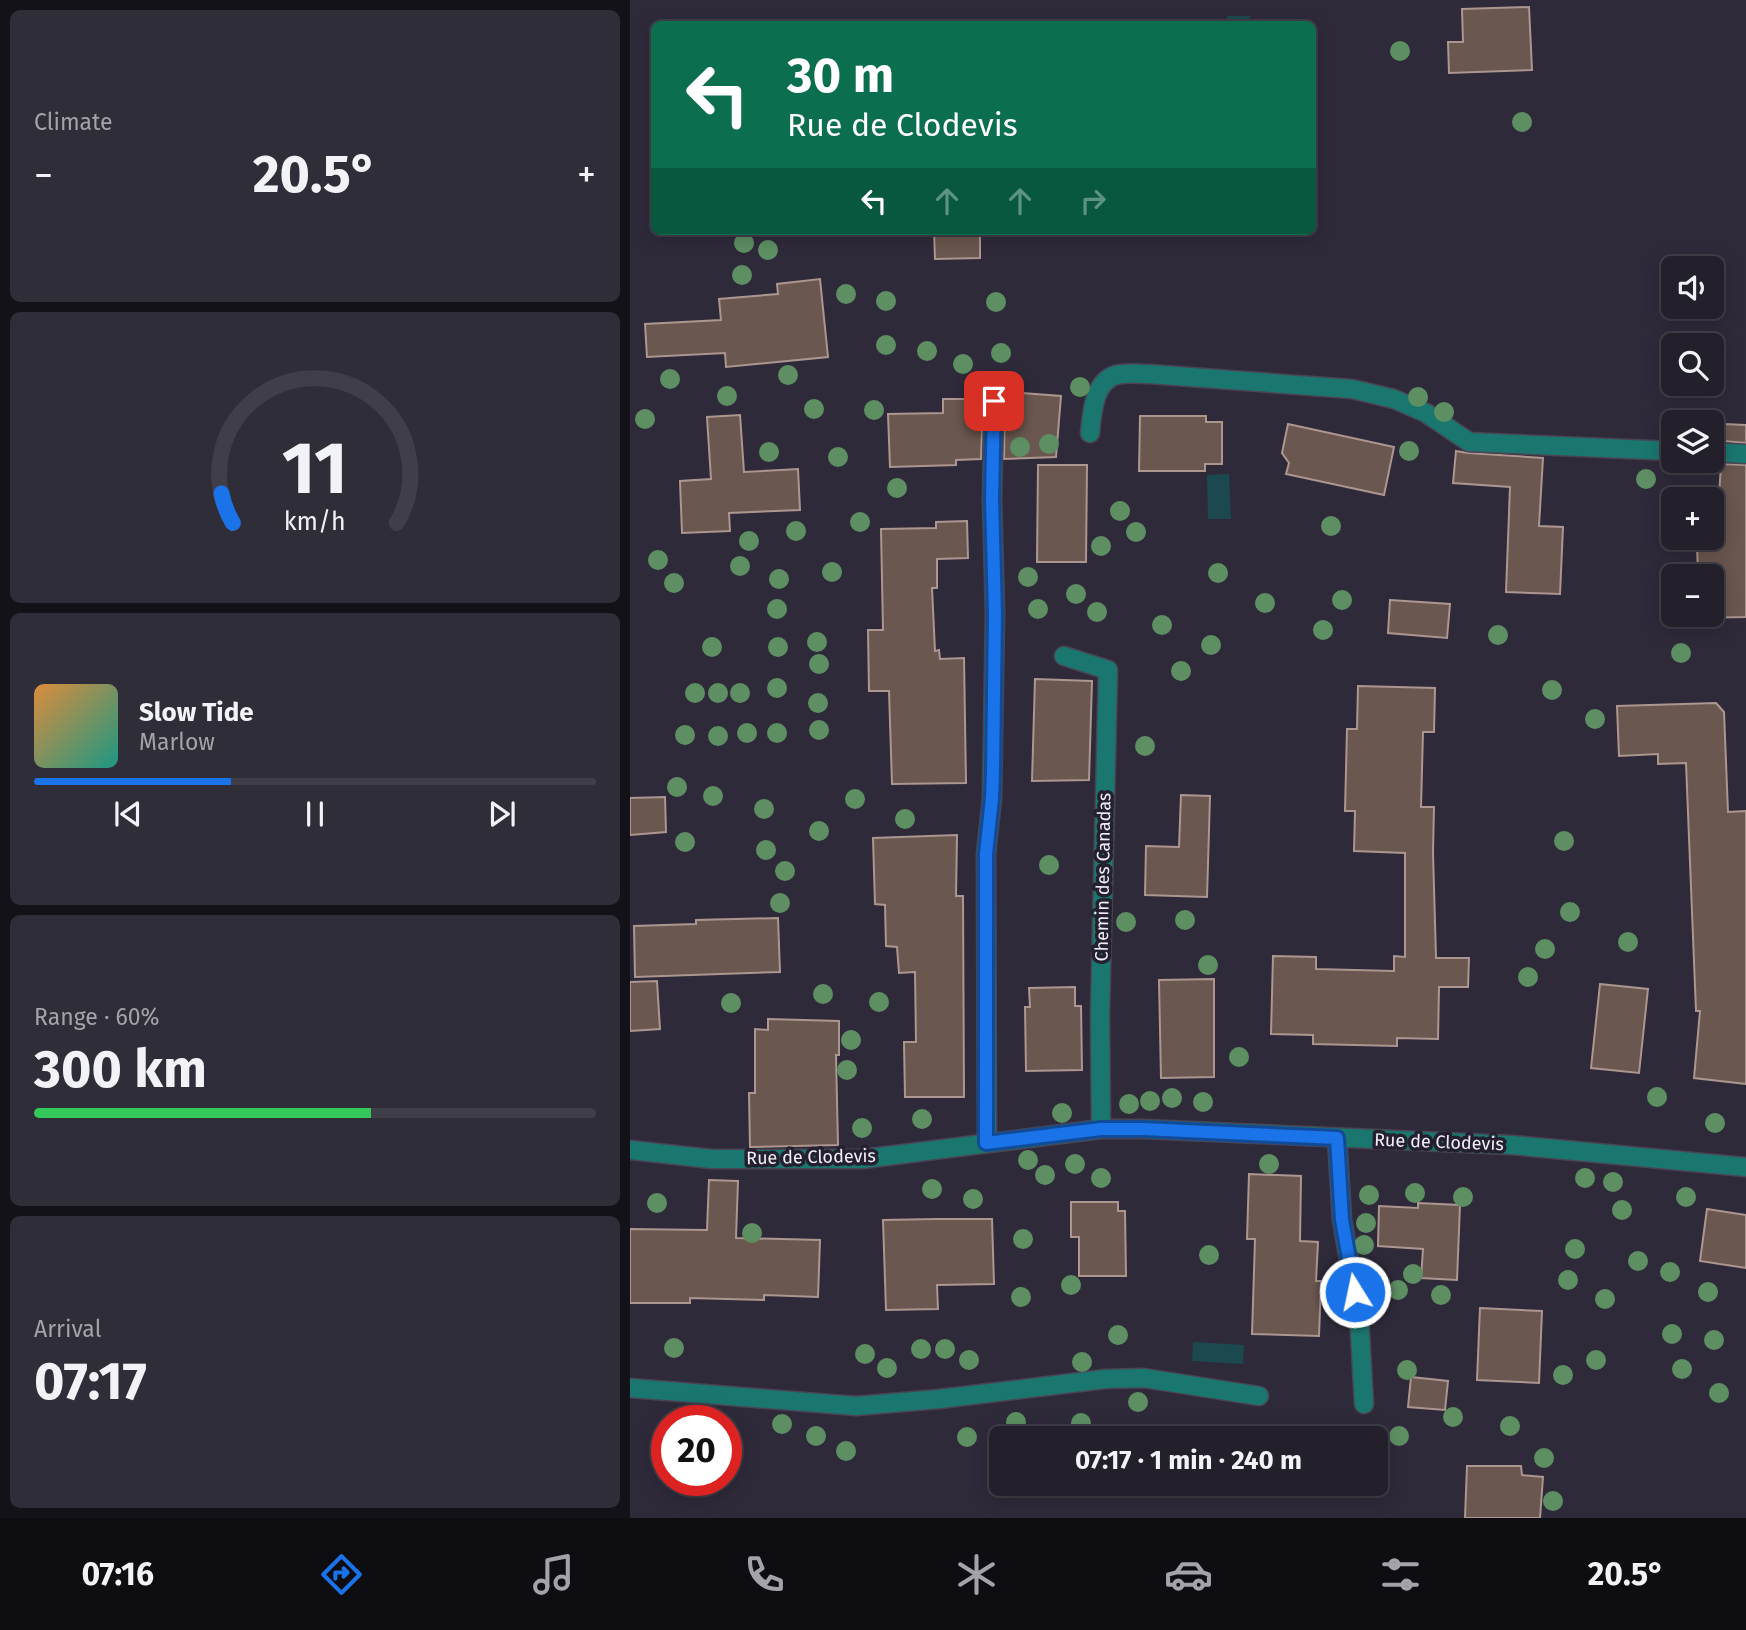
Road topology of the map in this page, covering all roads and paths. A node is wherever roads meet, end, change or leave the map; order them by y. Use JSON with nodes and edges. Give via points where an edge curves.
{"nodes":[{"id":1,"x":994,"y":401,"type":"dead end"},
{"id":2,"x":1090,"y":433,"type":"dead end"},
{"id":3,"x":1661,"y":450,"type":"edge"},
{"id":4,"x":1724,"y":453,"type":"edge"},
{"id":5,"x":1746,"y":454,"type":"edge"},
{"id":6,"x":1064,"y":656,"type":"dead end"},
{"id":7,"x":1101,"y":1129,"type":"junction"},
{"id":8,"x":1337,"y":1138,"type":"junction"},
{"id":9,"x":986,"y":1143,"type":"junction"},
{"id":10,"x":630,"y":1150,"type":"edge"},
{"id":11,"x":1746,"y":1167,"type":"edge"},
{"id":12,"x":630,"y":1388,"type":"edge"},
{"id":13,"x":1259,"y":1396,"type":"dead end"},
{"id":14,"x":1364,"y":1404,"type":"dead end"}],
"edges":[{"from":1,"to":9,"type":"street"},
{"from":2,"to":3,"type":"street","via":[[1092,406],[1102,383],[1118,374],[1149,374],[1352,389],[1426,413],[1469,442]]},
{"from":4,"to":5,"type":"street"},
{"from":6,"to":7,"type":"street","name":"Chemin des Canadas","via":[[1108,670]]},
{"from":7,"to":8,"type":"street","name":"Rue de Clodevis"},
{"from":7,"to":9,"type":"street","name":"Rue de Clodevis"},
{"from":8,"to":11,"type":"street","name":"Rue de Clodevis","via":[[1512,1145]]},
{"from":8,"to":14,"type":"street","via":[[1342,1220],[1359,1316]]},
{"from":9,"to":10,"type":"street","name":"Rue de Clodevis","via":[[863,1159],[711,1159]]},
{"from":12,"to":13,"type":"street","via":[[856,1406],[1144,1378]]}]}
